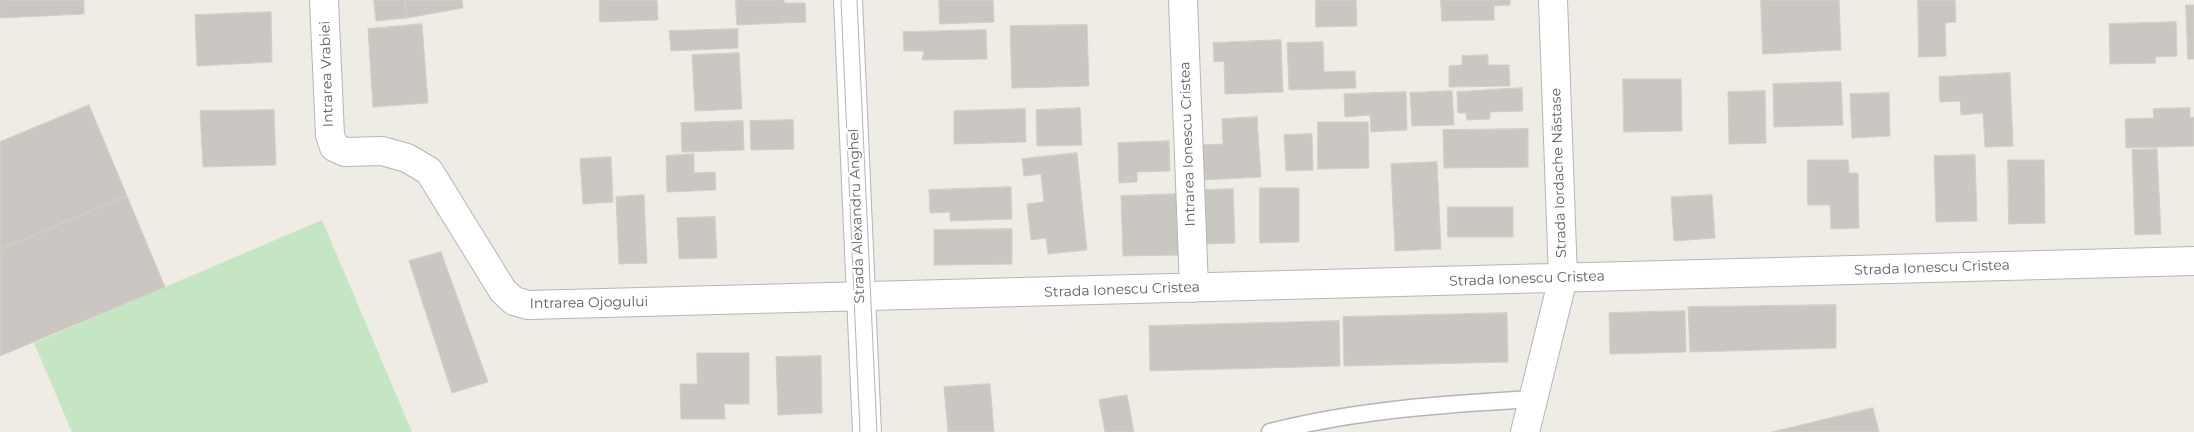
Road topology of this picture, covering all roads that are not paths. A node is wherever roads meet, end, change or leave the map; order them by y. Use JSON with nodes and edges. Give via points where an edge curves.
{"nodes":[{"id":1,"x":324,"y":0,"type":"edge"},
{"id":2,"x":848,"y":0,"type":"edge"},
{"id":3,"x":1183,"y":0,"type":"edge"},
{"id":4,"x":1553,"y":0,"type":"edge"},
{"id":5,"x":334,"y":146,"type":"joint"},
{"id":6,"x":2194,"y":261,"type":"edge"},
{"id":7,"x":1563,"y":278,"type":"junction"},
{"id":8,"x":1194,"y":288,"type":"junction"},
{"id":9,"x":861,"y":297,"type":"junction"},
{"id":10,"x":1533,"y":399,"type":"junction"},
{"id":11,"x":867,"y":432,"type":"edge"},
{"id":12,"x":1270,"y":432,"type":"edge"},
{"id":13,"x":1525,"y":432,"type":"edge"}],
"edges":[{"from":1,"to":5,"type":"street","name":"Intrarea Vrabiei","via":[[330,135]]},
{"from":2,"to":9,"type":"street","name":"Strada Alexandru Anghel"},
{"from":3,"to":8,"type":"street","name":"Intrarea Ionescu Cristea"},
{"from":4,"to":7,"type":"street","name":"Strada Iordache Năstase"},
{"from":5,"to":9,"type":"street","name":"Intrarea Ojogului","via":[[345,152],[382,151],[407,158],[429,171],[503,291],[514,301],[528,305]]},
{"from":6,"to":7,"type":"street","name":"Strada Ionescu Cristea"},
{"from":7,"to":8,"type":"street","name":"Strada Ionescu Cristea"},
{"from":7,"to":10,"type":"street","name":"Strada Iordache Năstase"},
{"from":8,"to":9,"type":"street","name":"Strada Ionescu Cristea"},
{"from":9,"to":11,"type":"street","name":"Strada Alexandru Anghel"},
{"from":10,"to":12,"type":"lane","via":[[1359,414]]},
{"from":10,"to":13,"type":"street","name":"Strada Iordache Năstase"}]}
